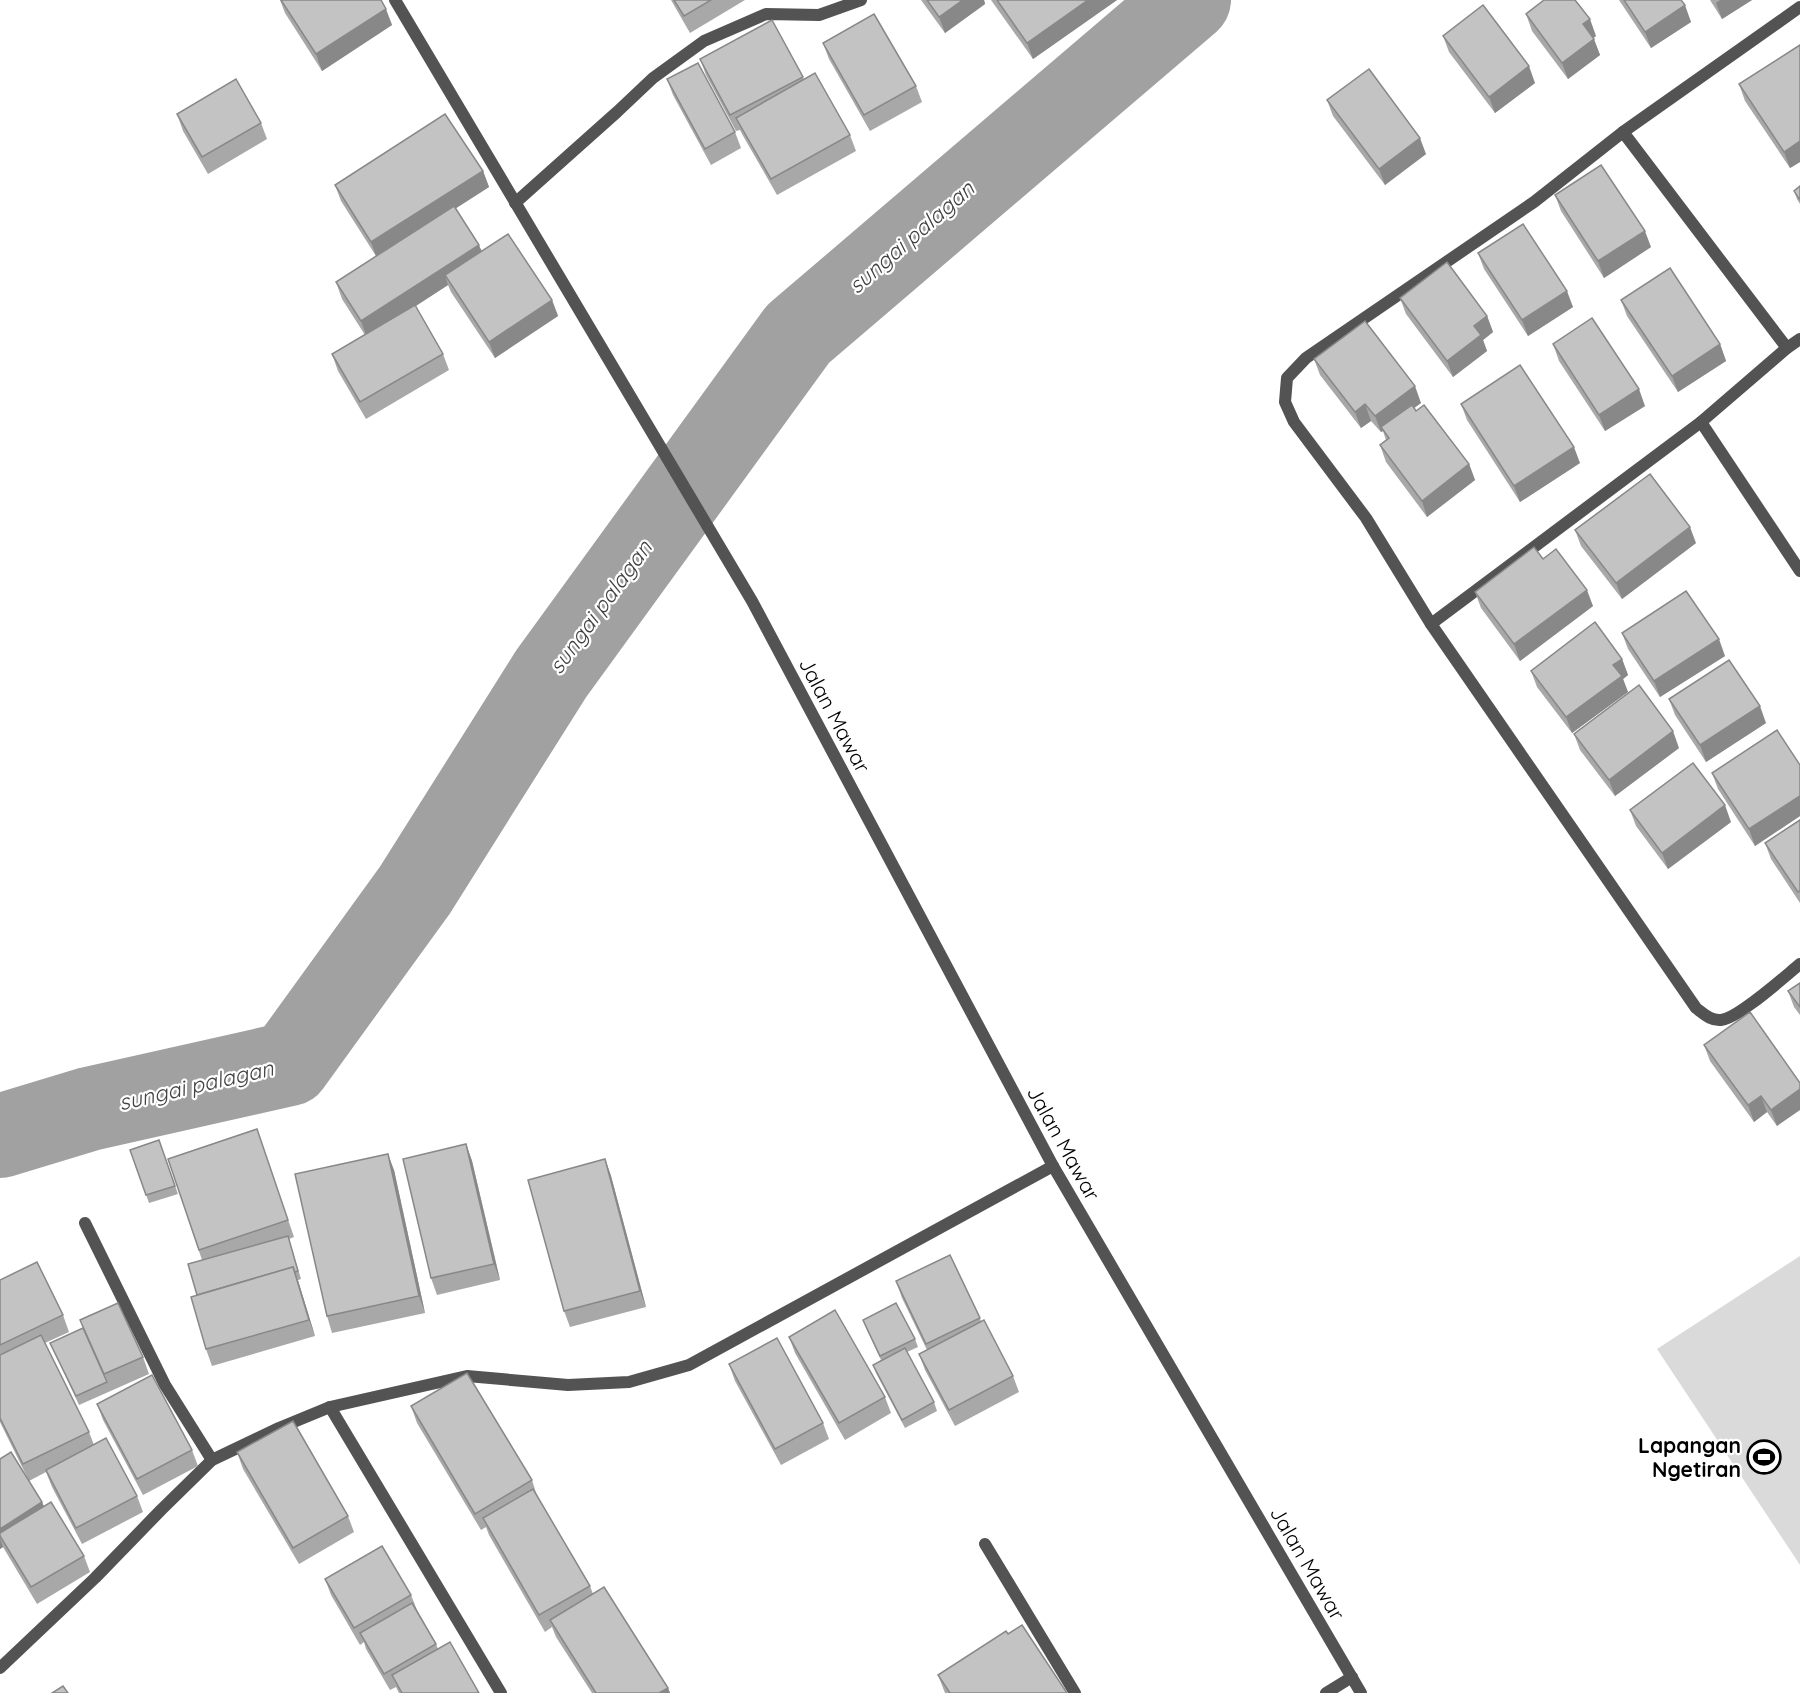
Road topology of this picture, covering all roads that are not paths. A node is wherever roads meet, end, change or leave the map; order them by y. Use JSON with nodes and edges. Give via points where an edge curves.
{"nodes":[{"id":1,"x":395,"y":0,"type":"edge"},
{"id":2,"x":861,"y":0,"type":"edge"},
{"id":3,"x":1800,"y":7,"type":"edge"},
{"id":4,"x":1623,"y":132,"type":"junction"},
{"id":5,"x":515,"y":203,"type":"junction"},
{"id":6,"x":1800,"y":339,"type":"edge"},
{"id":7,"x":1787,"y":348,"type":"junction"},
{"id":8,"x":1701,"y":422,"type":"junction"},
{"id":9,"x":1800,"y":571,"type":"edge"},
{"id":10,"x":1431,"y":624,"type":"junction"},
{"id":11,"x":1800,"y":964,"type":"edge"},
{"id":12,"x":1053,"y":1166,"type":"junction"},
{"id":13,"x":85,"y":1223,"type":"dead end"},
{"id":14,"x":330,"y":1407,"type":"junction"},
{"id":15,"x":212,"y":1460,"type":"junction"},
{"id":16,"x":985,"y":1544,"type":"dead end"},
{"id":17,"x":0,"y":1668,"type":"edge"},
{"id":18,"x":1352,"y":1677,"type":"junction"},
{"id":19,"x":501,"y":1693,"type":"edge"},
{"id":20,"x":1075,"y":1693,"type":"edge"},
{"id":21,"x":1326,"y":1693,"type":"edge"},
{"id":22,"x":1361,"y":1693,"type":"edge"}],
"edges":[{"from":1,"to":5,"type":"street","name":"Jalan Mawar"},
{"from":2,"to":5,"type":"street","via":[[819,15],[766,14],[704,41],[653,78]]},
{"from":3,"to":4,"type":"street"},
{"from":4,"to":7,"type":"street"},
{"from":4,"to":10,"type":"street","via":[[1534,202],[1306,358],[1287,378],[1285,402],[1294,422],[1366,518]]},
{"from":5,"to":12,"type":"street","name":"Jalan Mawar","via":[[752,601]]},
{"from":6,"to":7,"type":"street"},
{"from":7,"to":8,"type":"street"},
{"from":8,"to":9,"type":"street"},
{"from":8,"to":10,"type":"street"},
{"from":10,"to":11,"type":"street","via":[[1696,1008],[1710,1019],[1735,1015]]},
{"from":12,"to":14,"type":"street","via":[[689,1365],[629,1382],[568,1385],[467,1376]]},
{"from":12,"to":18,"type":"street","name":"Jalan Mawar"},
{"from":13,"to":15,"type":"street","via":[[165,1385]]},
{"from":14,"to":15,"type":"street"},
{"from":14,"to":19,"type":"street"},
{"from":15,"to":17,"type":"street"},
{"from":16,"to":20,"type":"street"},
{"from":18,"to":21,"type":"street"},
{"from":18,"to":22,"type":"street","name":"Jalan Mawar"}]}
